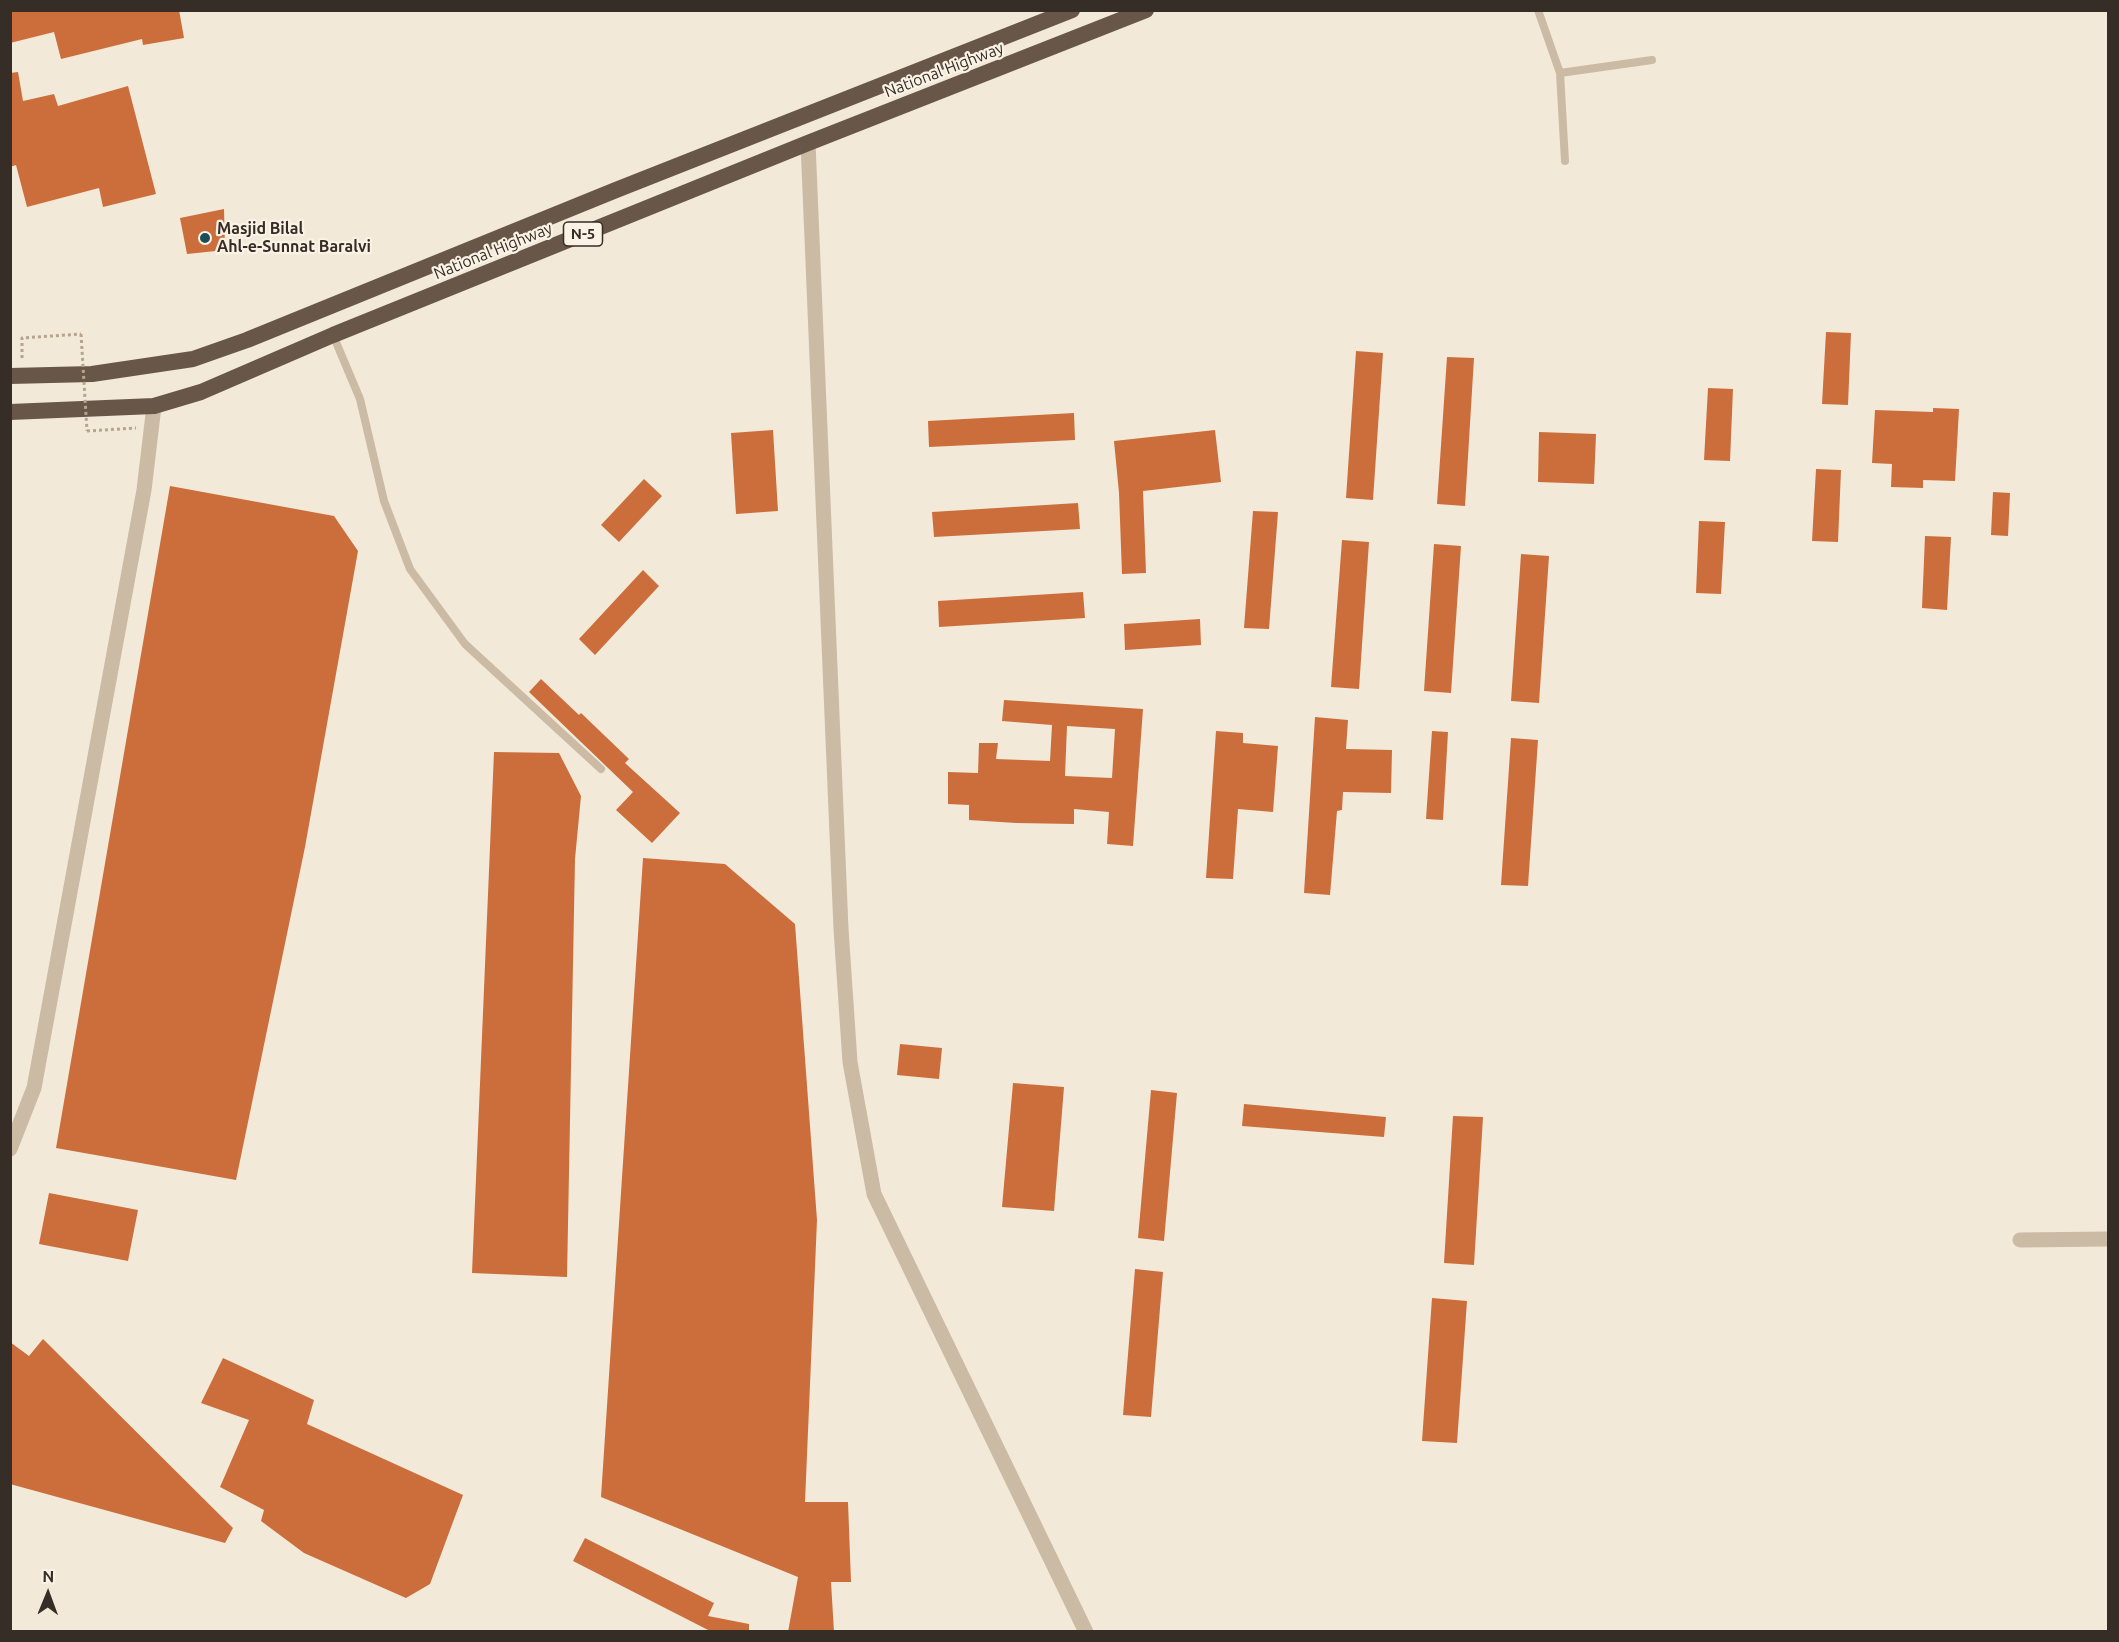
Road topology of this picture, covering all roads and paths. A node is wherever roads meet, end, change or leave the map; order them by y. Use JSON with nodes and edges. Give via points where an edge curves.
{"nodes":[{"id":1,"x":1072,"y":10,"type":"edge"},
{"id":2,"x":1146,"y":10,"type":"edge"},
{"id":3,"x":1538,"y":10,"type":"edge"},
{"id":4,"x":1652,"y":60,"type":"dead end"},
{"id":5,"x":1560,"y":73,"type":"junction"},
{"id":6,"x":808,"y":143,"type":"junction"},
{"id":7,"x":1566,"y":161,"type":"dead end"},
{"id":8,"x":333,"y":334,"type":"junction"},
{"id":9,"x":22,"y":338,"type":"dead end"},
{"id":10,"x":10,"y":376,"type":"edge"},
{"id":11,"x":154,"y":406,"type":"junction"},
{"id":12,"x":10,"y":412,"type":"edge"},
{"id":13,"x":122,"y":429,"type":"dead end"},
{"id":14,"x":602,"y":769,"type":"dead end"},
{"id":15,"x":10,"y":1149,"type":"edge"},
{"id":16,"x":2109,"y":1239,"type":"edge"},
{"id":17,"x":2020,"y":1240,"type":"dead end"},
{"id":18,"x":1086,"y":1632,"type":"edge"}],
"edges":[{"from":1,"to":10,"type":"highway","name":"National Highway","number":"N-5","via":[[193,359],[92,374]]},
{"from":2,"to":6,"type":"highway","name":"National Highway","number":"N-5"},
{"from":3,"to":5,"type":"lane"},
{"from":4,"to":5,"type":"lane"},
{"from":5,"to":7,"type":"lane"},
{"from":6,"to":8,"type":"highway","name":"National Highway","number":"N-5"},
{"from":6,"to":18,"type":"street","via":[[842,940],[850,1062],[872,1183]]},
{"from":8,"to":11,"type":"highway","name":"National Highway","number":"N-5","via":[[201,392]]},
{"from":8,"to":14,"type":"lane","via":[[360,399],[384,501],[410,569],[465,644]]},
{"from":9,"to":13,"type":"path","bridge":true,"via":[[81,334],[87,431]]},
{"from":11,"to":12,"type":"highway","name":"National Highway","number":"N-5"},
{"from":11,"to":15,"type":"street","via":[[144,490],[34,1088]]},
{"from":16,"to":17,"type":"street"}]}
